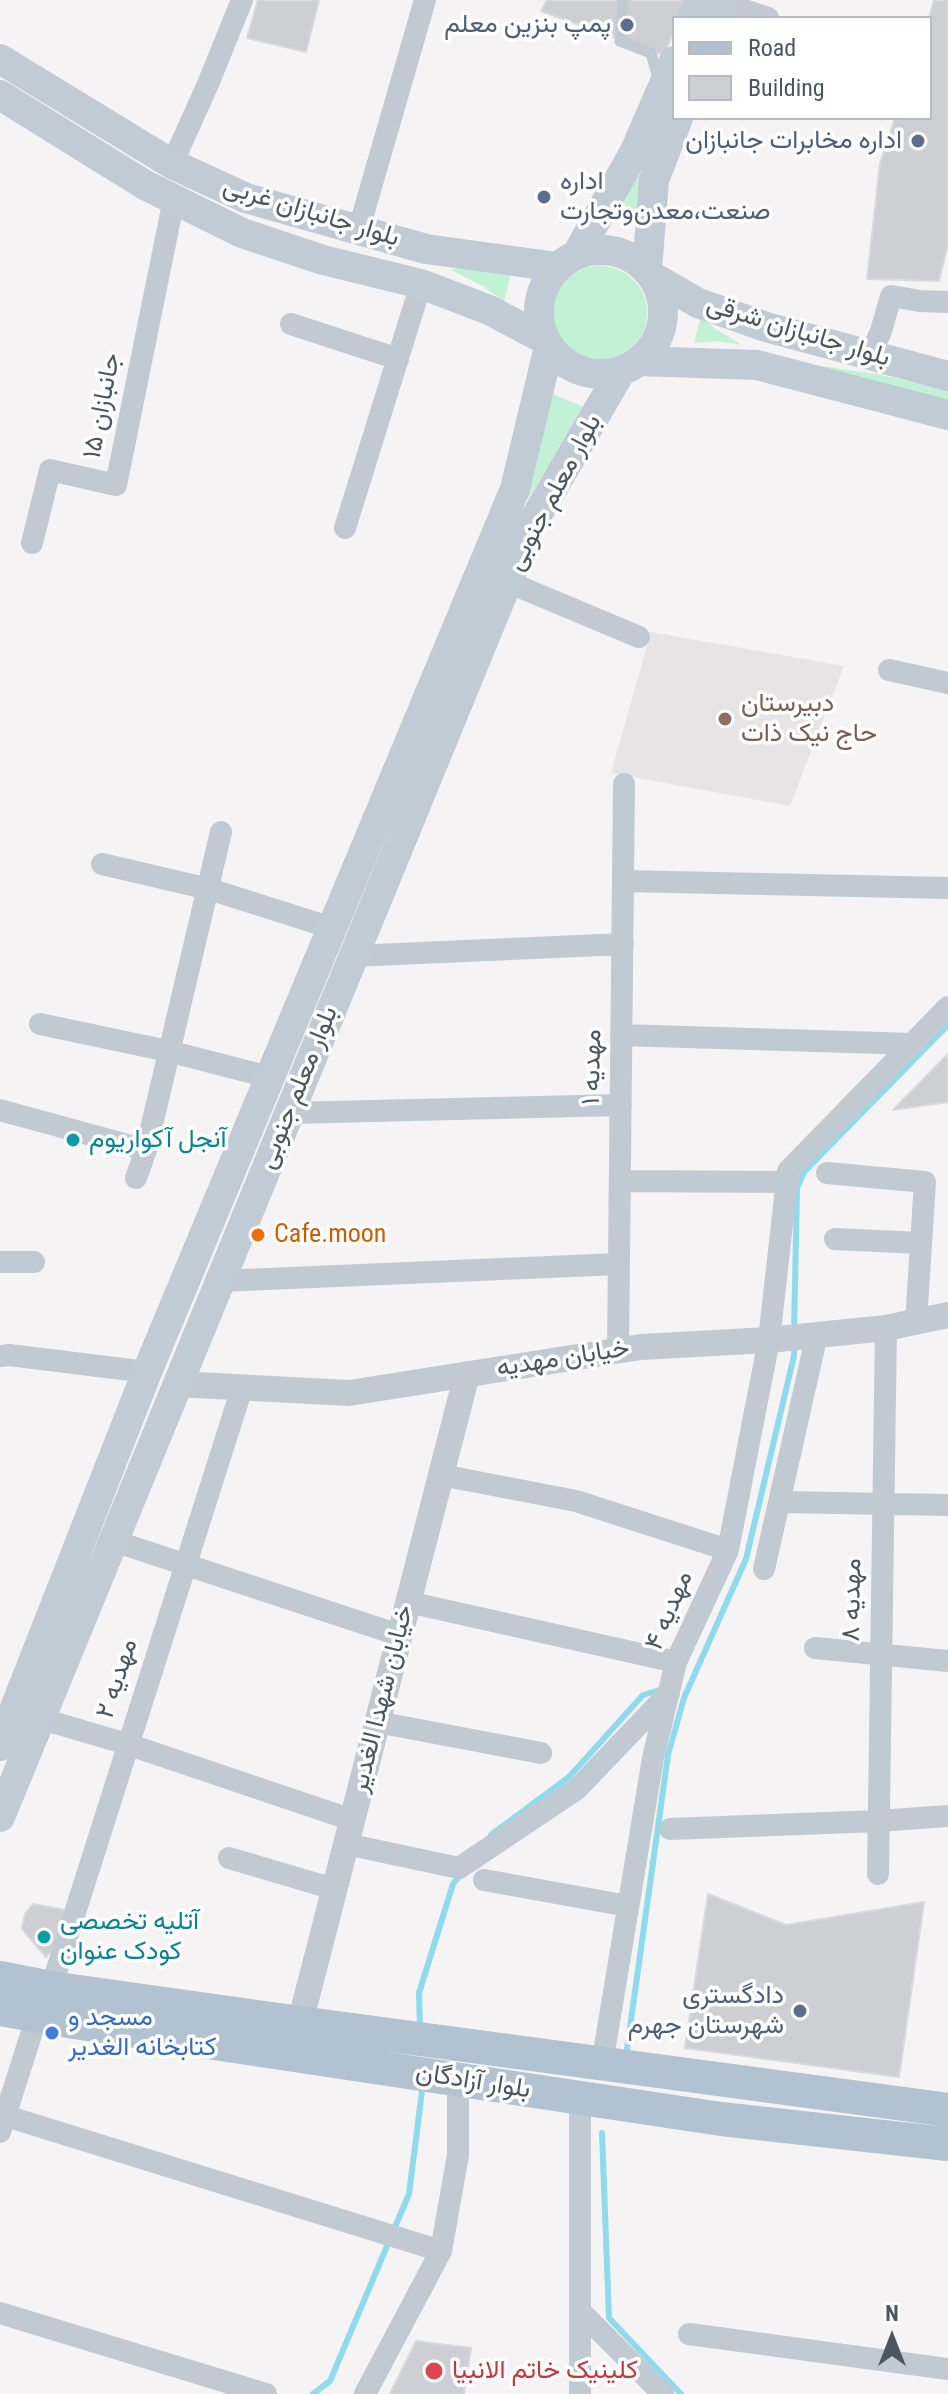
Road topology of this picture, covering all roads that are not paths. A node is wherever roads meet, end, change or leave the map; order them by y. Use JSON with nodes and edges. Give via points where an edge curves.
{"nodes":[{"id":1,"x":242,"y":0,"type":"edge"},
{"id":2,"x":425,"y":0,"type":"edge"},
{"id":3,"x":623,"y":0,"type":"edge"},
{"id":4,"x":716,"y":5,"type":"edge"},
{"id":5,"x":696,"y":16,"type":"edge"},
{"id":6,"x":760,"y":16,"type":"edge"},
{"id":7,"x":0,"y":59,"type":"edge"},
{"id":8,"x":672,"y":66,"type":"edge"},
{"id":9,"x":661,"y":91,"type":"junction"},
{"id":10,"x":0,"y":95,"type":"edge"},
{"id":11,"x":677,"y":120,"type":"edge"},
{"id":12,"x":172,"y":164,"type":"junction"},
{"id":13,"x":174,"y":199,"type":"junction"},
{"id":14,"x":358,"y":232,"type":"junction"},
{"id":15,"x":426,"y":249,"type":"junction"},
{"id":16,"x":567,"y":260,"type":"junction"},
{"id":17,"x":650,"y":274,"type":"junction"},
{"id":18,"x":421,"y":284,"type":"junction"},
{"id":19,"x":948,"y":302,"type":"edge"},
{"id":20,"x":291,"y":324,"type":"dead end"},
{"id":21,"x":766,"y":327,"type":"junction"},
{"id":22,"x":547,"y":343,"type":"junction"},
{"id":23,"x":870,"y":355,"type":"junction"},
{"id":24,"x":398,"y":359,"type":"junction"},
{"id":25,"x":757,"y":365,"type":"junction"},
{"id":26,"x":630,"y":366,"type":"junction"},
{"id":27,"x":948,"y":376,"type":"edge"},
{"id":28,"x":948,"y":415,"type":"edge"},
{"id":29,"x":345,"y":528,"type":"dead end"},
{"id":30,"x":32,"y":543,"type":"dead end"},
{"id":31,"x":508,"y":582,"type":"junction"},
{"id":32,"x":639,"y":637,"type":"dead end"},
{"id":33,"x":889,"y":670,"type":"dead end"},
{"id":34,"x":948,"y":683,"type":"edge"},
{"id":35,"x":624,"y":784,"type":"dead end"},
{"id":36,"x":221,"y":832,"type":"dead end"},
{"id":37,"x":102,"y":864,"type":"dead end"},
{"id":38,"x":623,"y":881,"type":"junction"},
{"id":39,"x":948,"y":888,"type":"edge"},
{"id":40,"x":209,"y":889,"type":"junction"},
{"id":41,"x":332,"y":928,"type":"junction"},
{"id":42,"x":623,"y":944,"type":"junction"},
{"id":43,"x":353,"y":956,"type":"junction"},
{"id":44,"x":948,"y":1007,"type":"edge"},
{"id":45,"x":40,"y":1024,"type":"dead end"},
{"id":46,"x":621,"y":1035,"type":"junction"},
{"id":47,"x":913,"y":1044,"type":"junction"},
{"id":48,"x":168,"y":1051,"type":"junction"},
{"id":49,"x":269,"y":1077,"type":"junction"},
{"id":50,"x":621,"y":1105,"type":"junction"},
{"id":51,"x":0,"y":1110,"type":"edge"},
{"id":52,"x":289,"y":1113,"type":"junction"},
{"id":53,"x":146,"y":1150,"type":"junction"},
{"id":54,"x":827,"y":1173,"type":"dead end"},
{"id":55,"x":136,"y":1178,"type":"dead end"},
{"id":56,"x":620,"y":1181,"type":"junction"},
{"id":57,"x":788,"y":1182,"type":"junction"},
{"id":58,"x":835,"y":1239,"type":"dead end"},
{"id":59,"x":921,"y":1243,"type":"junction"},
{"id":60,"x":0,"y":1262,"type":"edge"},
{"id":61,"x":34,"y":1262,"type":"dead end"},
{"id":62,"x":619,"y":1264,"type":"junction"},
{"id":63,"x":220,"y":1281,"type":"junction"},
{"id":64,"x":948,"y":1315,"type":"edge"},
{"id":65,"x":916,"y":1322,"type":"junction"},
{"id":66,"x":886,"y":1328,"type":"junction"},
{"id":67,"x":817,"y":1334,"type":"junction"},
{"id":68,"x":769,"y":1340,"type":"junction"},
{"id":69,"x":618,"y":1351,"type":"junction"},
{"id":70,"x":0,"y":1356,"type":"edge"},
{"id":71,"x":147,"y":1372,"type":"junction"},
{"id":72,"x":467,"y":1374,"type":"junction"},
{"id":73,"x":177,"y":1384,"type":"junction"},
{"id":74,"x":242,"y":1388,"type":"junction"},
{"id":75,"x":441,"y":1475,"type":"junction"},
{"id":76,"x":781,"y":1502,"type":"junction"},
{"id":77,"x":883,"y":1502,"type":"junction"},
{"id":78,"x":948,"y":1505,"type":"edge"},
{"id":79,"x":114,"y":1541,"type":"junction"},
{"id":80,"x":728,"y":1550,"type":"junction"},
{"id":81,"x":185,"y":1563,"type":"junction"},
{"id":82,"x":764,"y":1569,"type":"dead end"},
{"id":83,"x":61,"y":1592,"type":"junction"},
{"id":84,"x":89,"y":1602,"type":"junction"},
{"id":85,"x":408,"y":1602,"type":"junction"},
{"id":86,"x":399,"y":1635,"type":"junction"},
{"id":87,"x":815,"y":1648,"type":"dead end"},
{"id":88,"x":880,"y":1654,"type":"junction"},
{"id":89,"x":948,"y":1661,"type":"edge"},
{"id":90,"x":676,"y":1662,"type":"junction"},
{"id":91,"x":671,"y":1691,"type":"junction"},
{"id":92,"x":18,"y":1712,"type":"edge"},
{"id":93,"x":377,"y":1722,"type":"junction"},
{"id":94,"x":127,"y":1744,"type":"junction"},
{"id":95,"x":0,"y":1746,"type":"edge"},
{"id":96,"x":541,"y":1753,"type":"dead end"},
{"id":97,"x":948,"y":1816,"type":"edge"},
{"id":98,"x":0,"y":1817,"type":"edge"},
{"id":99,"x":878,"y":1821,"type":"junction"},
{"id":100,"x":670,"y":1829,"type":"dead end"},
{"id":101,"x":349,"y":1832,"type":"junction"},
{"id":102,"x":229,"y":1858,"type":"dead end"},
{"id":103,"x":878,"y":1874,"type":"dead end"},
{"id":104,"x":484,"y":1880,"type":"dead end"},
{"id":105,"x":334,"y":1889,"type":"junction"},
{"id":106,"x":628,"y":1906,"type":"junction"},
{"id":107,"x":0,"y":1978,"type":"edge"},
{"id":108,"x":44,"y":2002,"type":"junction"},
{"id":109,"x":0,"y":2009,"type":"edge"},
{"id":110,"x":300,"y":2023,"type":"junction"},
{"id":111,"x":602,"y":2064,"type":"junction"},
{"id":112,"x":458,"y":2079,"type":"junction"},
{"id":113,"x":580,"y":2098,"type":"junction"},
{"id":114,"x":948,"y":2110,"type":"edge"},
{"id":115,"x":3,"y":2124,"type":"edge"},
{"id":116,"x":948,"y":2144,"type":"edge"},
{"id":117,"x":441,"y":2251,"type":"junction"},
{"id":118,"x":581,"y":2312,"type":"junction"},
{"id":119,"x":0,"y":2313,"type":"edge"},
{"id":120,"x":689,"y":2334,"type":"dead end"},
{"id":121,"x":948,"y":2369,"type":"edge"},
{"id":122,"x":266,"y":2394,"type":"edge"},
{"id":123,"x":365,"y":2394,"type":"edge"},
{"id":124,"x":580,"y":2394,"type":"edge"},
{"id":125,"x":663,"y":2394,"type":"edge"}],
"edges":[{"from":1,"to":12,"type":"street"},
{"from":2,"to":14,"type":"street"},
{"from":3,"to":9,"type":"lane","via":[[620,41],[651,53]]},
{"from":4,"to":5,"type":"main road"},
{"from":4,"to":6,"type":"street"},
{"from":7,"to":12,"type":"main road","name":"بلوار جانبازان غربی"},
{"from":8,"to":9,"type":"main road"},
{"from":9,"to":16,"type":"main road","via":[[635,151]]},
{"from":10,"to":13,"type":"main road","name":"بلوار جانبازان غربی"},
{"from":11,"to":17,"type":"main road","via":[[654,180]]},
{"from":12,"to":14,"type":"main road","name":"بلوار جانبازان غربی","via":[[246,198]]},
{"from":13,"to":18,"type":"main road","name":"بلوار جانبازان غربی","via":[[242,233]]},
{"from":13,"to":30,"type":"street","name":"جانبازان ۱۵","via":[[116,485],[50,470]]},
{"from":14,"to":15,"type":"main road","name":"بلوار جانبازان غربی"},
{"from":15,"to":16,"type":"main road","name":"بلوار جانبازان غربی"},
{"from":15,"to":18,"type":"main road"},
{"from":16,"to":17,"type":"main road","via":[[596,250],[615,251],[633,258]]},
{"from":16,"to":22,"type":"main road","via":[[541,293],[539,324]]},
{"from":17,"to":21,"type":"main road","name":"بلوار جانبازان شرقی","via":[[698,303]]},
{"from":17,"to":26,"type":"main road","via":[[660,291],[662,322],[658,337]]},
{"from":18,"to":22,"type":"main road","name":"بلوار جانبازان غربی","via":[[489,310]]},
{"from":18,"to":24,"type":"street"},
{"from":19,"to":23,"type":"street","via":[[891,296]]},
{"from":20,"to":24,"type":"street"},
{"from":21,"to":23,"type":"main road","name":"بلوار جانبازان شرقی"},
{"from":21,"to":25,"type":"main road"},
{"from":22,"to":26,"type":"main road","via":[[563,362],[581,371],[601,374]]},
{"from":22,"to":41,"type":"main road","name":"بلوار معلم جنوبی","via":[[515,489]]},
{"from":23,"to":27,"type":"main road","name":"بلوار جانبازان شرقی"},
{"from":24,"to":29,"type":"street"},
{"from":25,"to":26,"type":"main road","name":"بلوار جانبازان شرقی"},
{"from":25,"to":28,"type":"main road","name":"بلوار جانبازان شرقی"},
{"from":26,"to":31,"type":"main road","name":"بلوار معلم جنوبی","via":[[530,527]]},
{"from":31,"to":32,"type":"street"},
{"from":31,"to":43,"type":"main road","name":"بلوار معلم جنوبی"},
{"from":33,"to":34,"type":"street"},
{"from":35,"to":38,"type":"street","name":"مهدیه ۱"},
{"from":36,"to":40,"type":"street"},
{"from":37,"to":40,"type":"street"},
{"from":38,"to":39,"type":"street"},
{"from":38,"to":42,"type":"street","name":"مهدیه ۱"},
{"from":40,"to":41,"type":"street"},
{"from":40,"to":48,"type":"street"},
{"from":41,"to":49,"type":"main road","name":"بلوار معلم جنوبی"},
{"from":42,"to":43,"type":"street"},
{"from":42,"to":46,"type":"street","name":"مهدیه ۱"},
{"from":43,"to":52,"type":"main road","name":"بلوار معلم جنوبی"},
{"from":44,"to":47,"type":"street"},
{"from":45,"to":48,"type":"street"},
{"from":46,"to":47,"type":"street"},
{"from":46,"to":50,"type":"street","name":"مهدیه ۱"},
{"from":47,"to":57,"type":"street","via":[[788,1171]]},
{"from":48,"to":49,"type":"street"},
{"from":48,"to":53,"type":"street"},
{"from":49,"to":71,"type":"main road","name":"بلوار معلم جنوبی"},
{"from":50,"to":52,"type":"street"},
{"from":50,"to":56,"type":"street","name":"مهدیه ۱"},
{"from":51,"to":53,"type":"street"},
{"from":52,"to":63,"type":"main road","name":"بلوار معلم جنوبی"},
{"from":53,"to":55,"type":"street"},
{"from":54,"to":59,"type":"street","via":[[925,1182]]},
{"from":56,"to":57,"type":"street"},
{"from":56,"to":62,"type":"street","name":"مهدیه ۱"},
{"from":57,"to":68,"type":"street","name":"مهدیه ۴"},
{"from":58,"to":59,"type":"street"},
{"from":59,"to":65,"type":"street"},
{"from":60,"to":61,"type":"street"},
{"from":62,"to":63,"type":"street"},
{"from":62,"to":69,"type":"street","name":"مهدیه ۱"},
{"from":63,"to":73,"type":"main road","name":"بلوار معلم جنوبی"},
{"from":64,"to":65,"type":"street","name":"خیابان مهدیه"},
{"from":65,"to":66,"type":"street","name":"خیابان مهدیه"},
{"from":66,"to":67,"type":"street","name":"خیابان مهدیه"},
{"from":66,"to":77,"type":"street","name":"مهدیه ۸"},
{"from":67,"to":68,"type":"street","name":"خیابان مهدیه"},
{"from":67,"to":76,"type":"street"},
{"from":68,"to":69,"type":"street","name":"خیابان مهدیه"},
{"from":68,"to":80,"type":"street","name":"مهدیه ۴"},
{"from":69,"to":72,"type":"street","name":"خیابان مهدیه"},
{"from":70,"to":71,"type":"street"},
{"from":71,"to":83,"type":"main road","name":"بلوار معلم جنوبی"},
{"from":72,"to":74,"type":"street","name":"خیابان مهدیه","via":[[349,1393]]},
{"from":72,"to":75,"type":"street","name":"خیابان شهدا الغدیر"},
{"from":73,"to":74,"type":"street","name":"خیابان مهدیه"},
{"from":73,"to":79,"type":"main road","name":"بلوار معلم جنوبی"},
{"from":74,"to":81,"type":"street","name":"مهدیه ۲"},
{"from":75,"to":80,"type":"street","via":[[576,1501]]},
{"from":75,"to":85,"type":"street","name":"خیابان شهدا الغدیر"},
{"from":76,"to":77,"type":"street"},
{"from":76,"to":82,"type":"street"},
{"from":77,"to":78,"type":"street"},
{"from":77,"to":88,"type":"street","name":"مهدیه ۸"},
{"from":79,"to":81,"type":"street"},
{"from":79,"to":84,"type":"main road","name":"بلوار معلم جنوبی"},
{"from":80,"to":90,"type":"street","name":"مهدیه ۴"},
{"from":81,"to":86,"type":"street"},
{"from":81,"to":94,"type":"street","name":"مهدیه ۲"},
{"from":83,"to":84,"type":"main road"},
{"from":83,"to":92,"type":"main road","name":"بلوار معلم جنوبی"},
{"from":84,"to":92,"type":"main road","name":"بلوار معلم جنوبی"},
{"from":85,"to":86,"type":"street","name":"خیابان شهدا الغدیر"},
{"from":85,"to":90,"type":"street"},
{"from":86,"to":93,"type":"street","name":"خیابان شهدا الغدیر"},
{"from":87,"to":88,"type":"street"},
{"from":88,"to":89,"type":"street"},
{"from":88,"to":99,"type":"street","name":"مهدیه ۸"},
{"from":90,"to":91,"type":"street","name":"مهدیه ۴"},
{"from":91,"to":101,"type":"street","via":[[577,1789],[459,1868]]},
{"from":91,"to":106,"type":"street","name":"مهدیه ۴","via":[[653,1758]]},
{"from":92,"to":94,"type":"street"},
{"from":92,"to":95,"type":"main road","name":"بلوار معلم جنوبی"},
{"from":92,"to":98,"type":"main road","name":"بلوار معلم جنوبی"},
{"from":93,"to":96,"type":"street"},
{"from":93,"to":101,"type":"street","name":"خیابان شهدا الغدیر"},
{"from":94,"to":101,"type":"street"},
{"from":94,"to":108,"type":"street","name":"مهدیه ۲"},
{"from":97,"to":99,"type":"street"},
{"from":99,"to":100,"type":"street"},
{"from":99,"to":103,"type":"street","name":"مهدیه ۸"},
{"from":101,"to":105,"type":"street","name":"خیابان شهدا الغدیر"},
{"from":102,"to":105,"type":"street"},
{"from":104,"to":106,"type":"street"},
{"from":105,"to":110,"type":"street","name":"خیابان شهدا الغدیر"},
{"from":106,"to":111,"type":"street","name":"مهدیه ۴"},
{"from":107,"to":108,"type":"main road","name":"بلوار آزادگان"},
{"from":108,"to":109,"type":"main road","name":"بلوار آزادگان"},
{"from":108,"to":110,"type":"main road","name":"بلوار آزادگان"},
{"from":108,"to":112,"type":"main road","name":"بلوار آزادگان"},
{"from":108,"to":115,"type":"street","name":"مهدیه ۲"},
{"from":110,"to":111,"type":"main road","name":"بلوار آزادگان"},
{"from":111,"to":114,"type":"main road","name":"بلوار آزادگان"},
{"from":112,"to":113,"type":"main road","name":"بلوار آزادگان"},
{"from":112,"to":117,"type":"street","via":[[458,2155]]},
{"from":113,"to":116,"type":"main road","name":"بلوار آزادگان"},
{"from":113,"to":118,"type":"street"},
{"from":115,"to":117,"type":"street"},
{"from":117,"to":123,"type":"street"},
{"from":118,"to":124,"type":"street"},
{"from":118,"to":125,"type":"street"},
{"from":119,"to":122,"type":"street"},
{"from":120,"to":121,"type":"street"}]}
